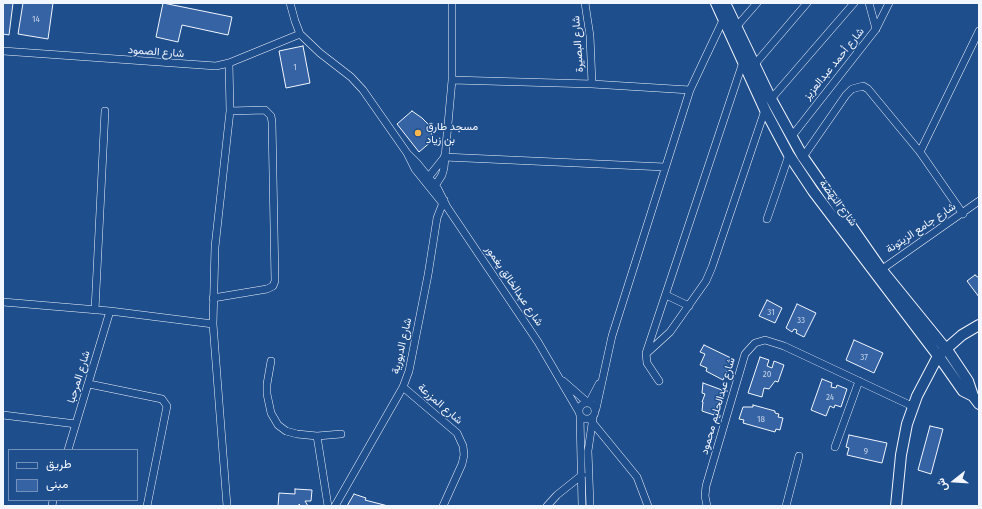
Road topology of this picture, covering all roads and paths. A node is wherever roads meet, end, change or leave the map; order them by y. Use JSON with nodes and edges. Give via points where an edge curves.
{"nodes":[{"id":1,"x":290,"y":3,"type":"edge"},
{"id":2,"x":452,"y":3,"type":"edge"},
{"id":3,"x":585,"y":3,"type":"edge"},
{"id":4,"x":716,"y":3,"type":"edge"},
{"id":5,"x":725,"y":3,"type":"edge"},
{"id":6,"x":757,"y":3,"type":"edge"},
{"id":7,"x":807,"y":3,"type":"edge"},
{"id":8,"x":854,"y":3,"type":"edge"},
{"id":9,"x":869,"y":3,"type":"edge"},
{"id":10,"x":889,"y":3,"type":"edge"},
{"id":11,"x":724,"y":18,"type":"junction"},
{"id":12,"x":737,"y":26,"type":"junction"},
{"id":13,"x":876,"y":29,"type":"junction"},
{"id":14,"x":979,"y":31,"type":"edge"},
{"id":15,"x":300,"y":34,"type":"junction"},
{"id":16,"x":3,"y":51,"type":"edge"},
{"id":17,"x":743,"y":62,"type":"junction"},
{"id":18,"x":229,"y":63,"type":"junction"},
{"id":19,"x":755,"y":64,"type":"junction"},
{"id":20,"x":452,"y":80,"type":"junction"},
{"id":21,"x":592,"y":84,"type":"junction"},
{"id":22,"x":690,"y":90,"type":"junction"},
{"id":23,"x":771,"y":99,"type":"junction"},
{"id":24,"x":765,"y":110,"type":"junction"},
{"id":25,"x":106,"y":111,"type":"dead end"},
{"id":26,"x":230,"y":111,"type":"junction"},
{"id":27,"x":792,"y":136,"type":"junction"},
{"id":28,"x":920,"y":152,"type":"junction"},
{"id":29,"x":789,"y":154,"type":"junction"},
{"id":30,"x":803,"y":157,"type":"junction"},
{"id":31,"x":444,"y":158,"type":"junction"},
{"id":32,"x":665,"y":167,"type":"junction"},
{"id":33,"x":427,"y":180,"type":"junction"},
{"id":34,"x":433,"y":188,"type":"junction"},
{"id":35,"x":979,"y":201,"type":"edge"},
{"id":36,"x":444,"y":203,"type":"junction"},
{"id":37,"x":963,"y":214,"type":"junction"},
{"id":38,"x":767,"y":219,"type":"dead end"},
{"id":39,"x":878,"y":271,"type":"junction"},
{"id":40,"x":666,"y":295,"type":"junction"},
{"id":41,"x":213,"y":298,"type":"junction"},
{"id":42,"x":3,"y":302,"type":"edge"},
{"id":43,"x":689,"y":306,"type":"junction"},
{"id":44,"x":95,"y":310,"type":"junction"},
{"id":45,"x":110,"y":311,"type":"junction"},
{"id":46,"x":213,"y":324,"type":"junction"},
{"id":47,"x":977,"y":326,"type":"edge"},
{"id":48,"x":646,"y":353,"type":"junction"},
{"id":49,"x":942,"y":357,"type":"junction"},
{"id":50,"x":271,"y":361,"type":"dead end"},
{"id":51,"x":560,"y":378,"type":"junction"},
{"id":52,"x":601,"y":380,"type":"junction"},
{"id":53,"x":659,"y":381,"type":"dead end"},
{"id":54,"x":859,"y":381,"type":"junction"},
{"id":55,"x":89,"y":384,"type":"junction"},
{"id":56,"x":403,"y":387,"type":"junction"},
{"id":57,"x":976,"y":400,"type":"edge"},
{"id":58,"x":588,"y":402,"type":"junction"},
{"id":59,"x":912,"y":406,"type":"junction"},
{"id":60,"x":580,"y":414,"type":"junction"},
{"id":61,"x":3,"y":415,"type":"edge"},
{"id":62,"x":594,"y":416,"type":"junction"},
{"id":63,"x":76,"y":424,"type":"junction"},
{"id":64,"x":341,"y":434,"type":"dead end"},
{"id":65,"x":317,"y":436,"type":"junction"},
{"id":66,"x":835,"y":447,"type":"dead end"},
{"id":67,"x":68,"y":449,"type":"edge"},
{"id":68,"x":799,"y":456,"type":"dead end"},
{"id":69,"x":582,"y":475,"type":"junction"},
{"id":70,"x":147,"y":506,"type":"edge"},
{"id":71,"x":227,"y":506,"type":"edge"},
{"id":72,"x":328,"y":506,"type":"edge"},
{"id":73,"x":335,"y":506,"type":"edge"},
{"id":74,"x":443,"y":506,"type":"edge"},
{"id":75,"x":547,"y":506,"type":"edge"},
{"id":76,"x":582,"y":506,"type":"edge"},
{"id":77,"x":590,"y":506,"type":"edge"},
{"id":78,"x":648,"y":506,"type":"edge"},
{"id":79,"x":707,"y":506,"type":"edge"},
{"id":80,"x":786,"y":506,"type":"edge"},
{"id":81,"x":896,"y":506,"type":"edge"}],
"edges":[{"from":1,"to":15,"type":"street","name":"شارع عبدالخالق يغمور"},
{"from":2,"to":20,"type":"street"},
{"from":3,"to":21,"type":"street","name":"شارع البصيرة","via":[[590,36]]},
{"from":4,"to":11,"type":"street","name":"شارع النهضة"},
{"from":5,"to":12,"type":"street","name":"شارع النهضة"},
{"from":6,"to":12,"type":"street"},
{"from":7,"to":19,"type":"street"},
{"from":8,"to":23,"type":"street"},
{"from":9,"to":13,"type":"street"},
{"from":10,"to":13,"type":"street","name":"شارع أحمد عبدالعزيز"},
{"from":11,"to":17,"type":"street","name":"شارع النهضة"},
{"from":11,"to":22,"type":"street"},
{"from":12,"to":19,"type":"street","name":"شارع النهضة"},
{"from":13,"to":27,"type":"street","name":"شارع أحمد عبدالعزيز"},
{"from":14,"to":28,"type":"street"},
{"from":15,"to":18,"type":"street","name":"شارع الصمود"},
{"from":15,"to":33,"type":"street","name":"شارع عبدالخالق يغمور","via":[[363,90]]},
{"from":16,"to":18,"type":"street","name":"شارع الصمود","via":[[203,66]]},
{"from":17,"to":24,"type":"street","name":"شارع النهضة"},
{"from":17,"to":40,"type":"street"},
{"from":18,"to":26,"type":"street"},
{"from":19,"to":23,"type":"street","name":"شارع النهضة"},
{"from":20,"to":21,"type":"street"},
{"from":20,"to":31,"type":"street"},
{"from":21,"to":22,"type":"street"},
{"from":22,"to":32,"type":"street"},
{"from":23,"to":27,"type":"street","name":"شارع النهضة"},
{"from":24,"to":29,"type":"street","name":"شارع النهضة"},
{"from":24,"to":43,"type":"street","via":[[712,267]]},
{"from":25,"to":44,"type":"street"},
{"from":26,"to":41,"type":"street","via":[[217,224]]},
{"from":26,"to":41,"type":"street","via":[[262,110],[271,116],[275,281],[273,286],[267,289]]},
{"from":27,"to":30,"type":"street","name":"شارع النهضة"},
{"from":28,"to":30,"type":"street","via":[[863,86],[852,89],[846,95]]},
{"from":28,"to":37,"type":"street"},
{"from":29,"to":38,"type":"street"},
{"from":29,"to":39,"type":"street","name":"شارع النهضة","via":[[813,192]]},
{"from":30,"to":39,"type":"street","name":"شارع النهضة"},
{"from":31,"to":32,"type":"street"},
{"from":31,"to":33,"type":"street"},
{"from":31,"to":34,"type":"street","via":[[442,175]]},
{"from":32,"to":52,"type":"street","via":[[612,336]]},
{"from":33,"to":34,"type":"street","name":"شارع عبدالخالق يغمور"},
{"from":34,"to":36,"type":"street","name":"شارع عبدالخالق يغمور"},
{"from":35,"to":37,"type":"street","name":"شارع جامع الزيتونة"},
{"from":36,"to":51,"type":"street","name":"شارع عبدالخالق يغمور"},
{"from":36,"to":56,"type":"street","name":"شارع الدبورية","via":[[437,218],[413,350]]},
{"from":37,"to":39,"type":"street","name":"شارع جامع الزيتونة"},
{"from":39,"to":49,"type":"street","name":"شارع النهضة"},
{"from":40,"to":43,"type":"street"},
{"from":40,"to":48,"type":"street"},
{"from":41,"to":46,"type":"street"},
{"from":42,"to":44,"type":"street"},
{"from":43,"to":48,"type":"street","via":[[670,332]]},
{"from":44,"to":45,"type":"street"},
{"from":45,"to":46,"type":"street"},
{"from":45,"to":55,"type":"street","name":"شارع المرحبا"},
{"from":46,"to":71,"type":"street"},
{"from":47,"to":49,"type":"street"},
{"from":48,"to":53,"type":"street","via":[[647,363]]},
{"from":49,"to":57,"type":"street","name":"شارع النهضة","via":[[968,381]]},
{"from":49,"to":59,"type":"street"},
{"from":50,"to":65,"type":"street","via":[[267,394],[271,413],[278,425],[286,431]]},
{"from":51,"to":58,"type":"street","name":"شارع عبدالخالق يغمور"},
{"from":51,"to":60,"type":"street","name":"شارع عبدالخالق يغمور"},
{"from":52,"to":58,"type":"street"},
{"from":52,"to":62,"type":"street"},
{"from":54,"to":59,"type":"street","name":"شارع عبدالحليم محمود"},
{"from":54,"to":66,"type":"street"},
{"from":54,"to":79,"type":"street","name":"شارع عبدالحليم محمود","via":[[768,341],[761,340],[751,346],[745,354],[706,486]]},
{"from":55,"to":63,"type":"street","name":"شارع المرحبا"},
{"from":55,"to":70,"type":"street","via":[[162,399],[166,406]]},
{"from":56,"to":73,"type":"street","name":"شارع الدبورية"},
{"from":56,"to":74,"type":"street","name":"شارع المزرعة","via":[[457,433],[463,446],[462,464]]},
{"from":58,"to":60,"type":"street","via":[[582,404]]},
{"from":58,"to":62,"type":"street","via":[[592,404]]},
{"from":59,"to":81,"type":"street","via":[[901,455]]},
{"from":60,"to":62,"type":"street","via":[[587,419]]},
{"from":60,"to":69,"type":"street"},
{"from":61,"to":63,"type":"street"},
{"from":62,"to":77,"type":"street","via":[[588,451]]},
{"from":62,"to":78,"type":"street","via":[[637,477]]},
{"from":63,"to":67,"type":"street","name":"شارع المرحبا"},
{"from":64,"to":65,"type":"street"},
{"from":65,"to":72,"type":"street"},
{"from":68,"to":80,"type":"street"},
{"from":69,"to":75,"type":"street"},
{"from":69,"to":76,"type":"street"}]}
